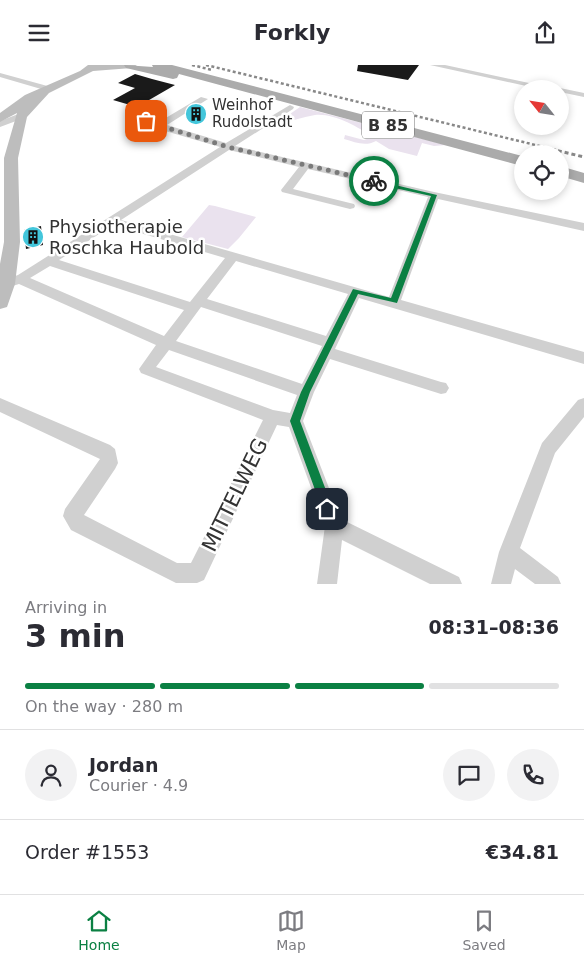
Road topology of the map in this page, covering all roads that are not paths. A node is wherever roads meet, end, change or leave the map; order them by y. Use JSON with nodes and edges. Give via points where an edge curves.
{"nodes":[{"id":1,"x":131,"y":65,"type":"edge"},
{"id":2,"x":158,"y":65,"type":"edge"},
{"id":3,"x":434,"y":65,"type":"edge"},
{"id":4,"x":94,"y":67,"type":"edge"},
{"id":5,"x":0,"y":75,"type":"edge"},
{"id":6,"x":514,"y":81,"type":"edge"},
{"id":7,"x":46,"y":90,"type":"junction"},
{"id":8,"x":253,"y":90,"type":"junction"},
{"id":9,"x":569,"y":92,"type":"edge"},
{"id":10,"x":584,"y":95,"type":"edge"},
{"id":11,"x":204,"y":99,"type":"dead end"},
{"id":12,"x":290,"y":107,"type":"dead end"},
{"id":13,"x":21,"y":116,"type":"junction"},
{"id":14,"x":134,"y":117,"type":"dead end"},
{"id":15,"x":0,"y":118,"type":"edge"},
{"id":16,"x":0,"y":124,"type":"edge"},
{"id":17,"x":158,"y":126,"type":"junction"},
{"id":18,"x":0,"y":139,"type":"edge"},
{"id":19,"x":228,"y":147,"type":"junction"},
{"id":20,"x":11,"y":159,"type":"junction"},
{"id":21,"x":514,"y":159,"type":"edge"},
{"id":22,"x":304,"y":166,"type":"junction"},
{"id":23,"x":569,"y":174,"type":"edge"},
{"id":24,"x":584,"y":178,"type":"edge"},
{"id":25,"x":5,"y":180,"type":"edge"},
{"id":26,"x":434,"y":195,"type":"junction"},
{"id":27,"x":350,"y":206,"type":"dead end"},
{"id":28,"x":112,"y":221,"type":"junction"},
{"id":29,"x":584,"y":227,"type":"edge"},
{"id":30,"x":234,"y":255,"type":"junction"},
{"id":31,"x":49,"y":261,"type":"junction"},
{"id":32,"x":13,"y":282,"type":"junction"},
{"id":33,"x":356,"y":291,"type":"junction"},
{"id":34,"x":0,"y":301,"type":"edge"},
{"id":35,"x":394,"y":301,"type":"junction"},
{"id":36,"x":197,"y":304,"type":"junction"},
{"id":37,"x":166,"y":343,"type":"junction"},
{"id":38,"x":328,"y":347,"type":"junction"},
{"id":39,"x":584,"y":358,"type":"edge"},
{"id":40,"x":440,"y":388,"type":"dead end"},
{"id":41,"x":306,"y":392,"type":"junction"},
{"id":42,"x":0,"y":405,"type":"edge"},
{"id":43,"x":584,"y":405,"type":"edge"},
{"id":44,"x":273,"y":417,"type":"junction"},
{"id":45,"x":295,"y":421,"type":"junction"},
{"id":46,"x":334,"y":526,"type":"junction"},
{"id":47,"x":509,"y":552,"type":"junction"},
{"id":48,"x":194,"y":579,"type":"edge"},
{"id":49,"x":327,"y":584,"type":"edge"},
{"id":50,"x":452,"y":584,"type":"edge"},
{"id":51,"x":501,"y":584,"type":"edge"},
{"id":52,"x":551,"y":584,"type":"edge"}],
"edges":[{"from":1,"to":4,"type":"street","number":"B 85"},
{"from":1,"to":8,"type":"main road","number":"B 85"},
{"from":2,"to":8,"type":"main road","number":"B 85"},
{"from":3,"to":6,"type":"street"},
{"from":4,"to":7,"type":"street"},
{"from":5,"to":7,"type":"street"},
{"from":7,"to":13,"type":"street"},
{"from":7,"to":15,"type":"street","via":[[29,97]]},
{"from":8,"to":21,"type":"main road","number":"B 85"},
{"from":9,"to":10,"type":"street"},
{"from":11,"to":17,"type":"street"},
{"from":12,"to":19,"type":"street"},
{"from":13,"to":16,"type":"street"},
{"from":13,"to":20,"type":"street"},
{"from":14,"to":17,"type":"street"},
{"from":17,"to":19,"type":"street"},
{"from":18,"to":20,"type":"street"},
{"from":19,"to":22,"type":"street"},
{"from":19,"to":28,"type":"street"},
{"from":20,"to":25,"type":"street"},
{"from":22,"to":26,"type":"street"},
{"from":22,"to":27,"type":"street","via":[[286,190]]},
{"from":23,"to":24,"type":"main road"},
{"from":25,"to":32,"type":"street"},
{"from":26,"to":29,"type":"street"},
{"from":26,"to":35,"type":"street"},
{"from":28,"to":30,"type":"street"},
{"from":28,"to":31,"type":"street"},
{"from":30,"to":33,"type":"street"},
{"from":30,"to":36,"type":"street","name":"MITTELWEG"},
{"from":31,"to":32,"type":"street"},
{"from":31,"to":36,"type":"street"},
{"from":32,"to":34,"type":"street"},
{"from":32,"to":37,"type":"street"},
{"from":33,"to":35,"type":"street"},
{"from":33,"to":38,"type":"street"},
{"from":35,"to":39,"type":"street"},
{"from":36,"to":37,"type":"street","name":"MITTELWEG"},
{"from":36,"to":38,"type":"street"},
{"from":37,"to":41,"type":"street"},
{"from":37,"to":44,"type":"street","name":"MITTELWEG","via":[[146,369]]},
{"from":38,"to":40,"type":"street"},
{"from":38,"to":41,"type":"street"},
{"from":41,"to":45,"type":"street"},
{"from":42,"to":48,"type":"street","name":"MITTELWEG","via":[[109,455],[109,463],[72,516],[78,523]]},
{"from":43,"to":47,"type":"street","via":[[548,449]]},
{"from":44,"to":45,"type":"street","name":"MITTELWEG"},
{"from":44,"to":48,"type":"street","name":"MITTELWEG"},
{"from":45,"to":46,"type":"street"},
{"from":46,"to":49,"type":"street"},
{"from":46,"to":50,"type":"street"},
{"from":47,"to":51,"type":"street"},
{"from":47,"to":52,"type":"street"}]}
